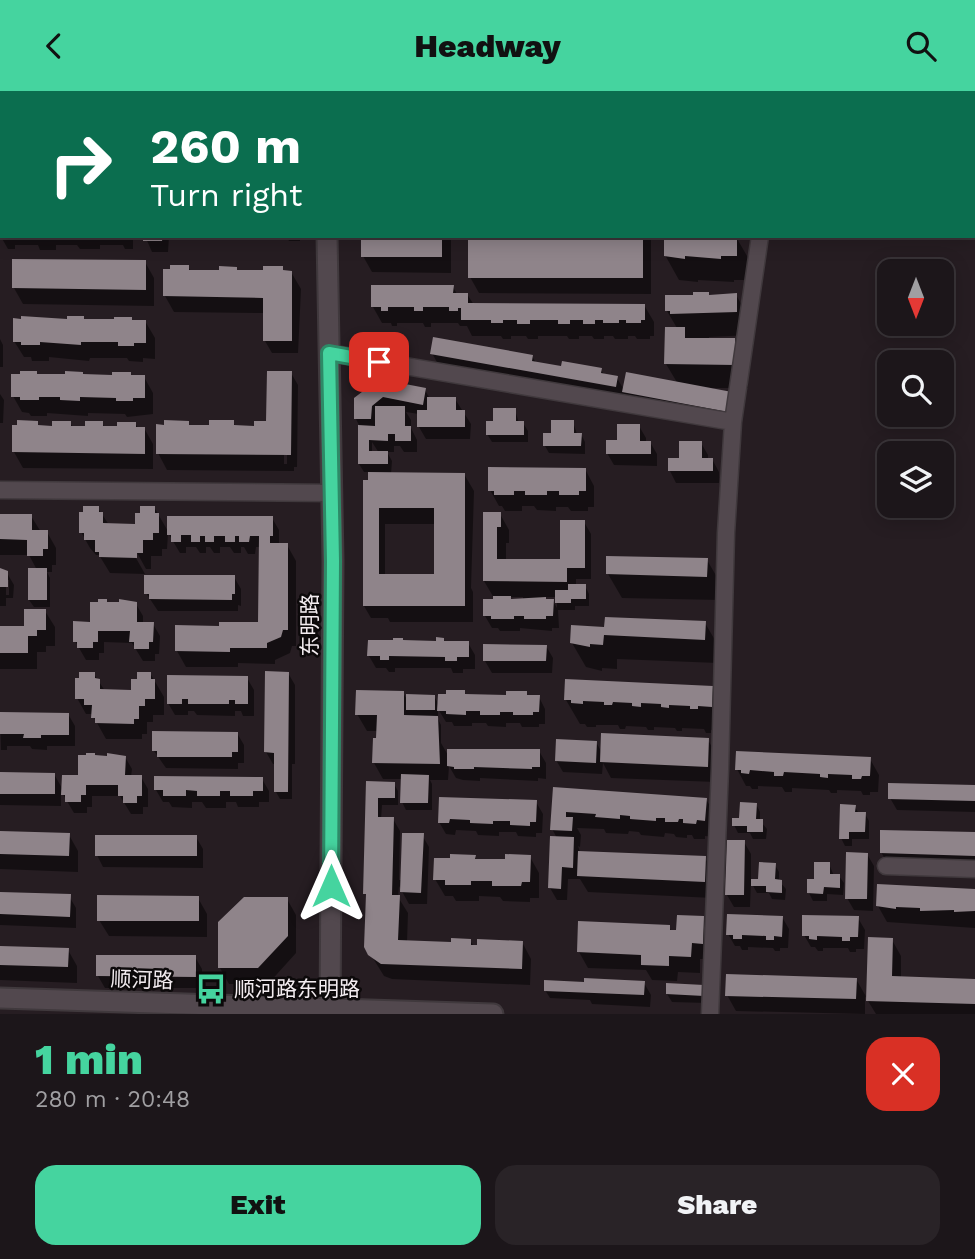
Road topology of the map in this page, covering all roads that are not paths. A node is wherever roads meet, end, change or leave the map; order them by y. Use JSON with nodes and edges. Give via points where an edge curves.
{"nodes":[{"id":1,"x":327,"y":238,"type":"edge"},
{"id":2,"x":760,"y":238,"type":"edge"},
{"id":3,"x":329,"y":353,"type":"junction"},
{"id":4,"x":733,"y":422,"type":"junction"},
{"id":5,"x":0,"y":490,"type":"edge"},
{"id":6,"x":332,"y":493,"type":"junction"},
{"id":7,"x":886,"y":866,"type":"dead end"},
{"id":8,"x":975,"y":869,"type":"edge"},
{"id":9,"x":0,"y":998,"type":"edge"},
{"id":10,"x":330,"y":1011,"type":"edge"},
{"id":11,"x":493,"y":1014,"type":"edge"},
{"id":12,"x":710,"y":1014,"type":"edge"}],
"edges":[{"from":1,"to":3,"type":"street","name":"东明路"},
{"from":2,"to":4,"type":"street"},
{"from":3,"to":4,"type":"street"},
{"from":3,"to":6,"type":"street","name":"东明路"},
{"from":4,"to":12,"type":"street"},
{"from":5,"to":6,"type":"street"},
{"from":6,"to":10,"type":"street","name":"东明路"},
{"from":7,"to":8,"type":"street"},
{"from":9,"to":10,"type":"street","name":"顺河路"},
{"from":10,"to":11,"type":"street","name":"顺河路"}]}
